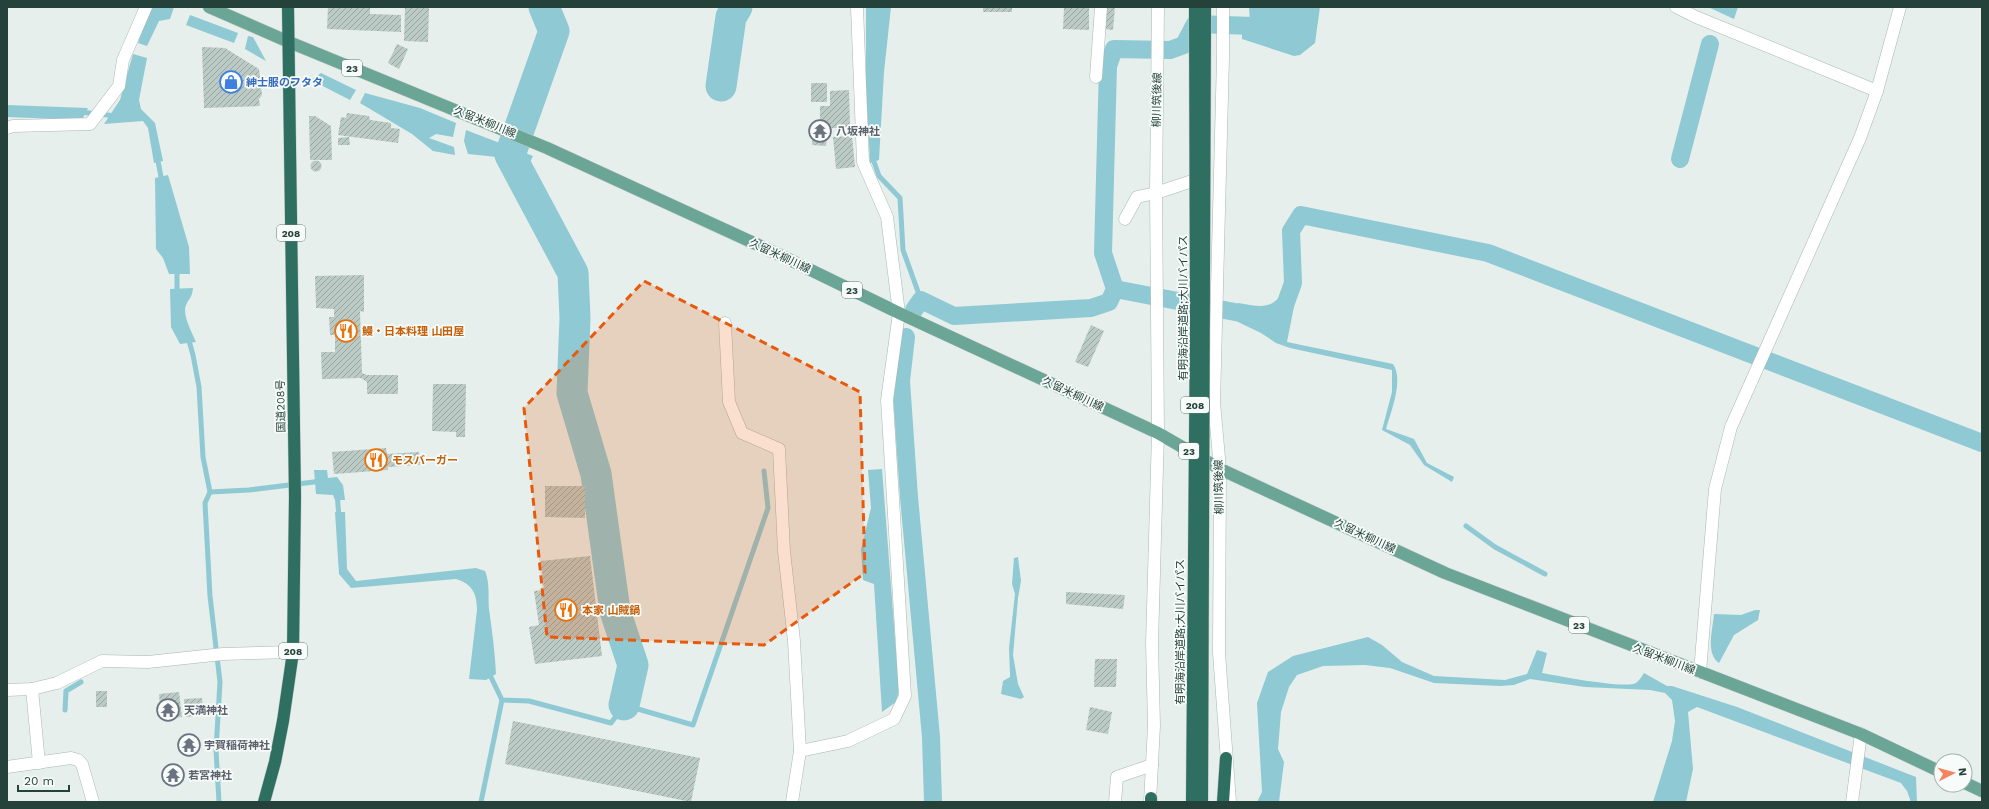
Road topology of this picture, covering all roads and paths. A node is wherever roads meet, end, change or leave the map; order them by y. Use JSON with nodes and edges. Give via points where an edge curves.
{"nodes":[{"id":1,"x":146,"y":7,"type":"edge"},
{"id":2,"x":209,"y":7,"type":"edge"},
{"id":3,"x":288,"y":7,"type":"edge"},
{"id":4,"x":857,"y":7,"type":"edge"},
{"id":5,"x":1101,"y":7,"type":"edge"},
{"id":6,"x":1158,"y":7,"type":"edge"},
{"id":7,"x":1195,"y":7,"type":"edge"},
{"id":8,"x":1205,"y":7,"type":"edge"},
{"id":9,"x":1223,"y":7,"type":"edge"},
{"id":10,"x":1676,"y":7,"type":"edge"},
{"id":11,"x":1900,"y":7,"type":"edge"},
{"id":12,"x":1697,"y":12,"type":"edge"},
{"id":13,"x":289,"y":42,"type":"junction"},
{"id":14,"x":1096,"y":77,"type":"dead end"},
{"id":15,"x":1877,"y":91,"type":"junction"},
{"id":16,"x":7,"y":128,"type":"edge"},
{"id":17,"x":1219,"y":172,"type":"junction"},
{"id":18,"x":1156,"y":193,"type":"junction"},
{"id":19,"x":1125,"y":218,"type":"dead end"},
{"id":20,"x":899,"y":313,"type":"junction"},
{"id":21,"x":725,"y":323,"type":"dead end"},
{"id":22,"x":1158,"y":433,"type":"junction"},
{"id":23,"x":1220,"y":469,"type":"junction"},
{"id":24,"x":293,"y":652,"type":"junction"},
{"id":25,"x":1700,"y":672,"type":"junction"},
{"id":26,"x":32,"y":689,"type":"junction"},
{"id":27,"x":7,"y":690,"type":"edge"},
{"id":28,"x":1861,"y":734,"type":"junction"},
{"id":29,"x":800,"y":751,"type":"junction"},
{"id":30,"x":1226,"y":758,"type":"junction"},
{"id":31,"x":39,"y":763,"type":"junction"},
{"id":32,"x":1152,"y":765,"type":"junction"},
{"id":33,"x":7,"y":767,"type":"edge"},
{"id":34,"x":1933,"y":768,"type":"edge"},
{"id":35,"x":1151,"y":801,"type":"edge"},
{"id":36,"x":93,"y":802,"type":"edge"},
{"id":37,"x":264,"y":802,"type":"edge"},
{"id":38,"x":792,"y":802,"type":"edge"},
{"id":39,"x":1115,"y":802,"type":"edge"},
{"id":40,"x":1192,"y":802,"type":"edge"},
{"id":41,"x":1202,"y":802,"type":"edge"},
{"id":42,"x":1223,"y":802,"type":"edge"},
{"id":43,"x":1230,"y":802,"type":"edge"},
{"id":44,"x":1852,"y":802,"type":"edge"}],
"edges":[{"from":1,"to":16,"type":"street","via":[[123,60],[119,86],[90,124]]},
{"from":2,"to":13,"type":"main road","name":"久留米柳川線","number":"23"},
{"from":3,"to":13,"type":"highway","name":"国道208号","number":"208"},
{"from":4,"to":20,"type":"street","via":[[863,162],[887,217]]},
{"from":5,"to":14,"type":"street"},
{"from":6,"to":18,"type":"street","name":"柳川筑後線"},
{"from":7,"to":40,"type":"highway","name":"有明海沿岸道路;大川バイパス","number":"208","bridge":true,"via":[[1196,321]]},
{"from":8,"to":41,"type":"highway","name":"有明海沿岸道路;大川バイパス","number":"208","bridge":true},
{"from":9,"to":17,"type":"street","name":"柳川筑後線"},
{"from":10,"to":12,"type":"street"},
{"from":11,"to":15,"type":"street"},
{"from":12,"to":15,"type":"street"},
{"from":13,"to":20,"type":"main road","name":"久留米柳川線","number":"23","via":[[547,148]]},
{"from":13,"to":24,"type":"highway","name":"国道208号","number":"208","via":[[295,497]]},
{"from":15,"to":25,"type":"street","via":[[1860,138],[1731,427],[1715,488]]},
{"from":17,"to":18,"type":"street"},
{"from":17,"to":23,"type":"street","name":"柳川筑後線","via":[[1214,402]]},
{"from":18,"to":19,"type":"street","via":[[1137,197]]},
{"from":18,"to":22,"type":"street","name":"柳川筑後線"},
{"from":20,"to":22,"type":"main road","name":"久留米柳川線","number":"23"},
{"from":20,"to":29,"type":"street","via":[[887,400],[905,696],[894,718],[848,741]]},
{"from":21,"to":29,"type":"street","via":[[729,402],[742,433],[779,449],[784,551],[794,641]]},
{"from":22,"to":23,"type":"main road","name":"久留米柳川線","number":"23"},
{"from":22,"to":32,"type":"street","name":"柳川筑後線","via":[[1152,643]]},
{"from":23,"to":25,"type":"main road","name":"久留米柳川線","number":"23","via":[[1445,572]]},
{"from":23,"to":30,"type":"street","name":"柳川筑後線","via":[[1218,653]]},
{"from":24,"to":26,"type":"street","via":[[218,655],[148,662],[102,661],[62,681]]},
{"from":24,"to":37,"type":"highway","name":"国道208号","number":"208","via":[[283,721]]},
{"from":25,"to":28,"type":"main road","name":"久留米柳川線","number":"23"},
{"from":26,"to":27,"type":"street"},
{"from":26,"to":31,"type":"street"},
{"from":28,"to":34,"type":"main road","name":"久留米柳川線","number":"23"},
{"from":28,"to":44,"type":"street"},
{"from":29,"to":38,"type":"street"},
{"from":30,"to":42,"type":"highway"},
{"from":30,"to":43,"type":"street","name":"柳川筑後線"},
{"from":31,"to":33,"type":"street"},
{"from":31,"to":36,"type":"street","via":[[71,758],[78,760],[82,764]]},
{"from":32,"to":35,"type":"street","name":"柳川筑後線"},
{"from":32,"to":39,"type":"street","via":[[1117,777]]}]}
